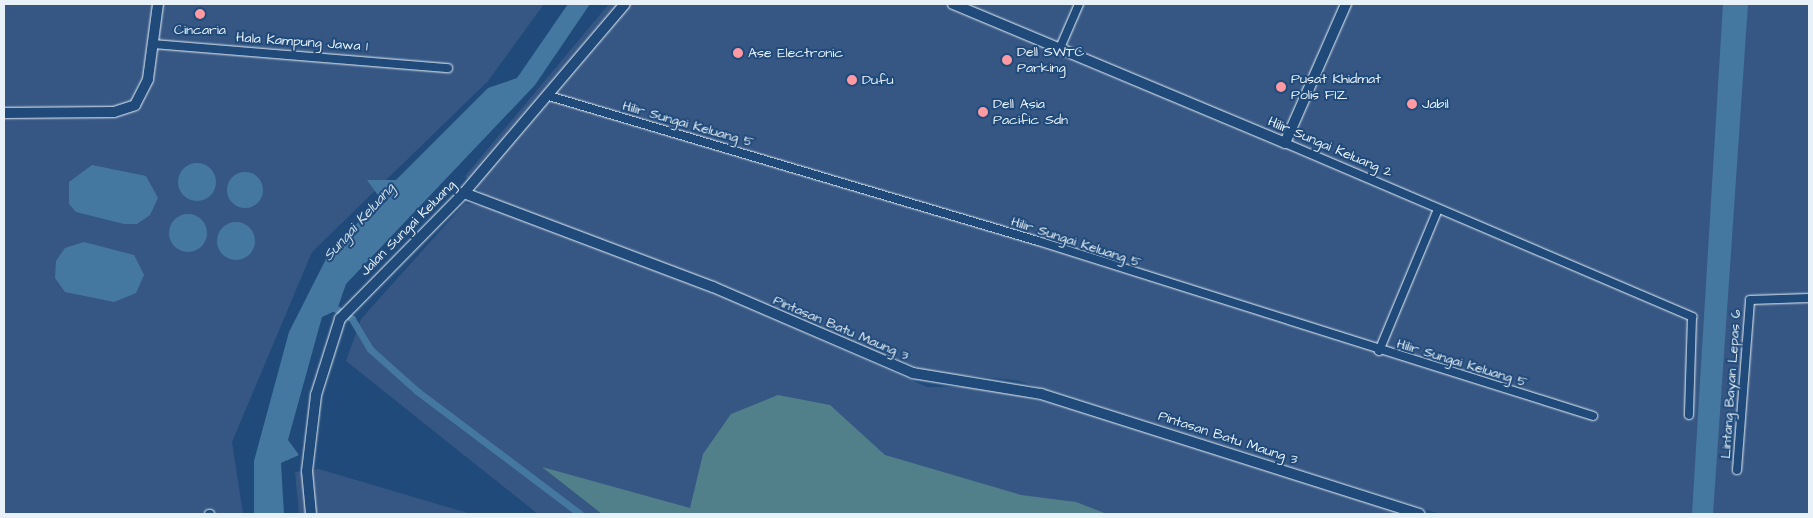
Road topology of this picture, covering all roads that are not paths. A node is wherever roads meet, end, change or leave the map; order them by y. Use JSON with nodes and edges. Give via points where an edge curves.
{"nodes":[{"id":1,"x":158,"y":4,"type":"edge"},
{"id":2,"x":625,"y":4,"type":"edge"},
{"id":3,"x":953,"y":4,"type":"edge"},
{"id":4,"x":1079,"y":4,"type":"edge"},
{"id":5,"x":1346,"y":4,"type":"edge"},
{"id":6,"x":154,"y":44,"type":"junction"},
{"id":7,"x":1060,"y":48,"type":"junction"},
{"id":8,"x":448,"y":68,"type":"dead end"},
{"id":9,"x":549,"y":96,"type":"junction"},
{"id":10,"x":4,"y":113,"type":"edge"},
{"id":11,"x":1285,"y":143,"type":"junction"},
{"id":12,"x":464,"y":193,"type":"junction"},
{"id":13,"x":1438,"y":209,"type":"junction"},
{"id":14,"x":1809,"y":298,"type":"edge"},
{"id":15,"x":1379,"y":351,"type":"junction"},
{"id":16,"x":1689,"y":415,"type":"dead end"},
{"id":17,"x":1593,"y":416,"type":"dead end"},
{"id":18,"x":1737,"y":470,"type":"dead end"},
{"id":19,"x":310,"y":514,"type":"edge"},
{"id":20,"x":1419,"y":514,"type":"edge"}],
"edges":[{"from":1,"to":6,"type":"street"},
{"from":2,"to":9,"type":"street","name":"Jalan Sungai Keluang"},
{"from":3,"to":7,"type":"street","name":"Hilir Sungai Keluang 2"},
{"from":4,"to":7,"type":"street"},
{"from":5,"to":11,"type":"street"},
{"from":6,"to":8,"type":"street","name":"Hala Kampung Jawa 1"},
{"from":6,"to":10,"type":"street","via":[[141,98],[130,108]]},
{"from":7,"to":11,"type":"street","name":"Hilir Sungai Keluang 2"},
{"from":9,"to":12,"type":"street","name":"Jalan Sungai Keluang"},
{"from":9,"to":15,"type":"street","name":"Hilir Sungai Keluang 5","via":[[1038,241]]},
{"from":11,"to":13,"type":"street","name":"Hilir Sungai Keluang 2"},
{"from":12,"to":19,"type":"street","name":"Jalan Sungai Keluang","via":[[348,306],[334,330],[316,395],[309,444]]},
{"from":12,"to":20,"type":"street","name":"Pintasan Batu Maung 3","via":[[713,287],[913,373],[1041,394]]},
{"from":13,"to":15,"type":"street"},
{"from":13,"to":16,"type":"street","name":"Hilir Sungai Keluang 2","via":[[1694,319]]},
{"from":14,"to":18,"type":"street","name":"Lintang Bayan Lepas 6","via":[[1750,300]]},
{"from":15,"to":17,"type":"street","name":"Hilir Sungai Keluang 5"}]}
